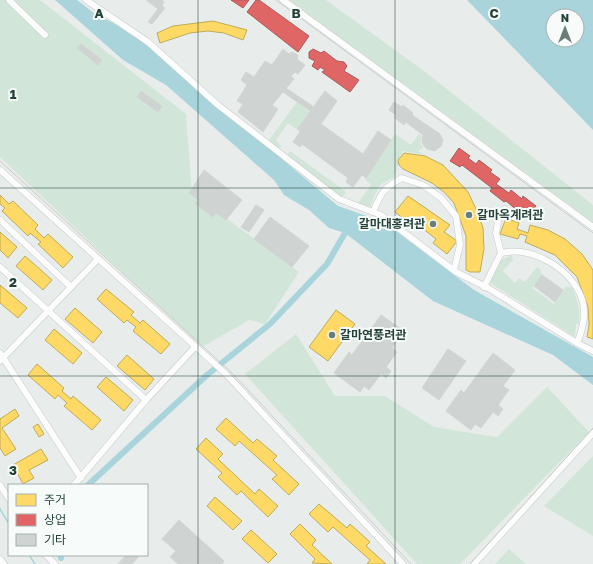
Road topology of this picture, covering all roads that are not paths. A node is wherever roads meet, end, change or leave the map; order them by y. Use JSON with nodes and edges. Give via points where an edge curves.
{"nodes":[{"id":1,"x":9,"y":0,"type":"edge"},
{"id":2,"x":86,"y":0,"type":"edge"},
{"id":3,"x":283,"y":0,"type":"edge"},
{"id":4,"x":45,"y":35,"type":"dead end"},
{"id":5,"x":0,"y":170,"type":"edge"},
{"id":6,"x":505,"y":209,"type":"dead end"},
{"id":7,"x":373,"y":212,"type":"junction"},
{"id":8,"x":0,"y":220,"type":"edge"},
{"id":9,"x":593,"y":227,"type":"edge"},
{"id":10,"x":500,"y":253,"type":"junction"},
{"id":11,"x":98,"y":259,"type":"junction"},
{"id":12,"x":0,"y":268,"type":"edge"},
{"id":13,"x":454,"y":270,"type":"junction"},
{"id":14,"x":71,"y":287,"type":"junction"},
{"id":15,"x":484,"y":287,"type":"junction"},
{"id":16,"x":48,"y":311,"type":"junction"},
{"id":17,"x":577,"y":344,"type":"junction"},
{"id":18,"x":195,"y":347,"type":"junction"},
{"id":19,"x":593,"y":351,"type":"edge"},
{"id":20,"x":0,"y":353,"type":"edge"},
{"id":21,"x":2,"y":360,"type":"edge"},
{"id":22,"x":146,"y":400,"type":"junction"},
{"id":23,"x":593,"y":433,"type":"edge"},
{"id":24,"x":81,"y":478,"type":"junction"},
{"id":25,"x":75,"y":484,"type":"edge"},
{"id":26,"x":0,"y":485,"type":"edge"},
{"id":27,"x":8,"y":497,"type":"edge"},
{"id":28,"x":47,"y":556,"type":"edge"},
{"id":29,"x":0,"y":558,"type":"edge"},
{"id":30,"x":4,"y":564,"type":"edge"},
{"id":31,"x":55,"y":564,"type":"edge"},
{"id":32,"x":403,"y":564,"type":"edge"},
{"id":33,"x":474,"y":564,"type":"edge"}],
"edges":[{"from":1,"to":4,"type":"street"},
{"from":2,"to":7,"type":"street","via":[[148,42],[218,105],[339,199]]},
{"from":3,"to":9,"type":"street"},
{"from":5,"to":11,"type":"street"},
{"from":6,"to":10,"type":"street","via":[[499,216],[496,233]]},
{"from":7,"to":13,"type":"street","via":[[382,215]]},
{"from":7,"to":13,"type":"street","via":[[380,194],[388,185],[402,178],[423,185],[441,198],[456,216],[460,245]]},
{"from":8,"to":14,"type":"street"},
{"from":10,"to":15,"type":"street"},
{"from":10,"to":17,"type":"street","via":[[525,252],[539,257],[557,267],[573,284],[582,298],[584,315],[583,329]]},
{"from":11,"to":14,"type":"street"},
{"from":11,"to":18,"type":"street"},
{"from":12,"to":16,"type":"street"},
{"from":13,"to":15,"type":"street"},
{"from":14,"to":16,"type":"street"},
{"from":15,"to":17,"type":"street"},
{"from":16,"to":21,"type":"street"},
{"from":16,"to":22,"type":"street"},
{"from":17,"to":19,"type":"street"},
{"from":18,"to":22,"type":"street"},
{"from":18,"to":32,"type":"street","via":[[226,374]]},
{"from":20,"to":21,"type":"street"},
{"from":21,"to":24,"type":"street"},
{"from":22,"to":24,"type":"street"},
{"from":23,"to":33,"type":"street"},
{"from":24,"to":25,"type":"street"},
{"from":26,"to":27,"type":"street"},
{"from":28,"to":31,"type":"street"},
{"from":29,"to":30,"type":"street"}]}
